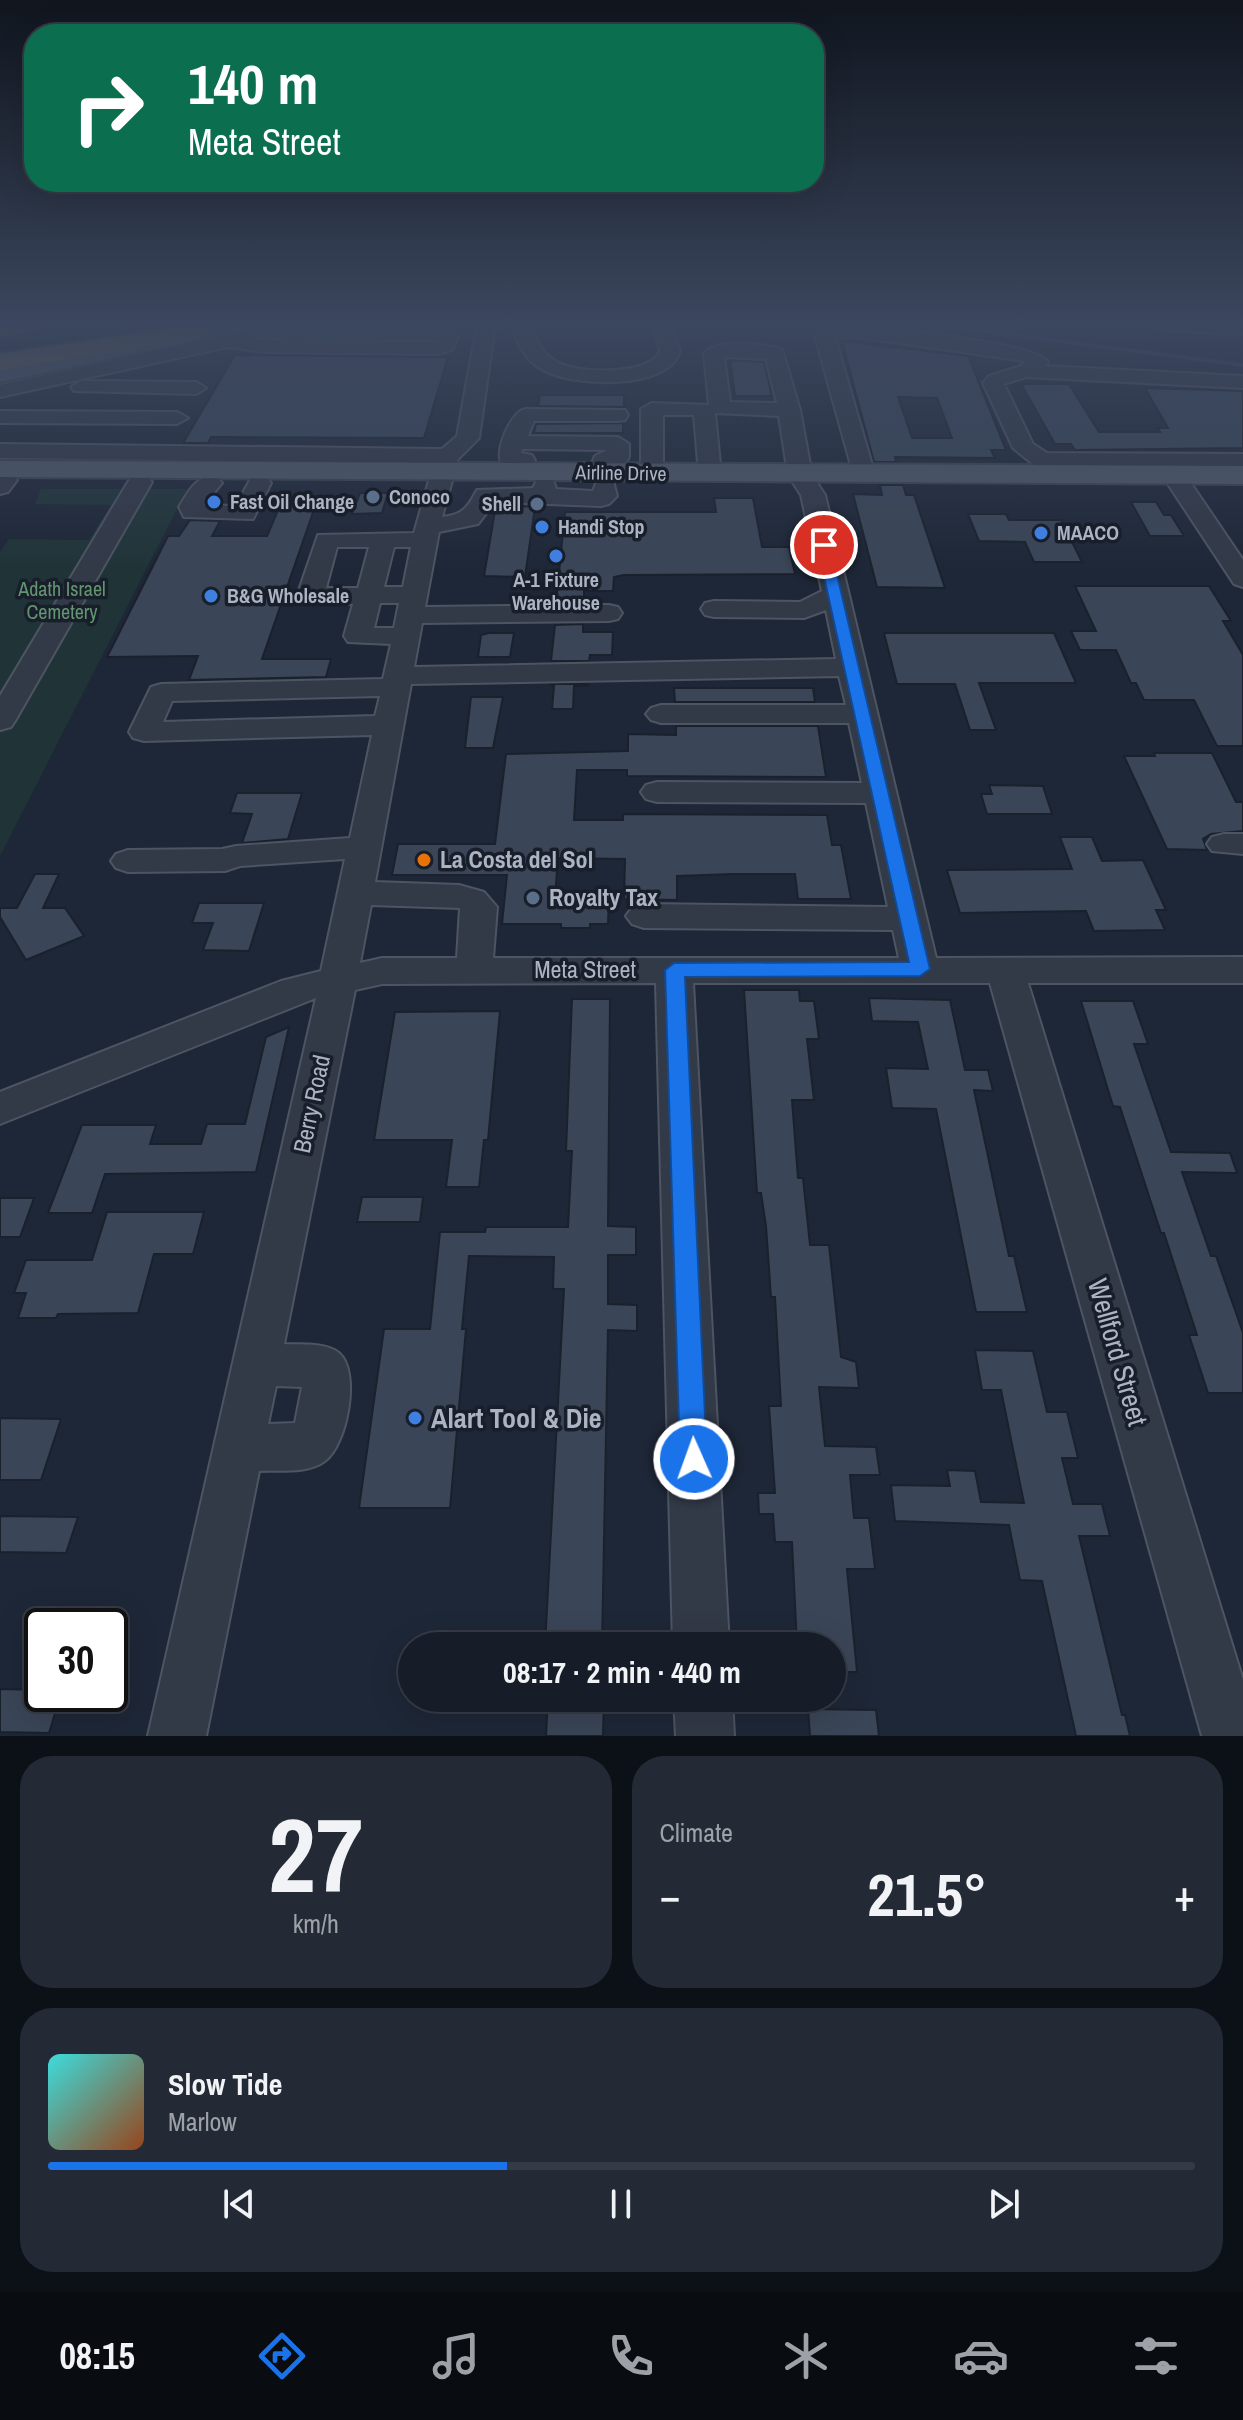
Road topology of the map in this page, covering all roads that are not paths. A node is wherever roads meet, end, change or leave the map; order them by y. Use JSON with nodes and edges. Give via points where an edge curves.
{"nodes":[{"id":1,"x":107,"y":406,"type":"edge"},
{"id":2,"x":147,"y":406,"type":"edge"},
{"id":3,"x":162,"y":406,"type":"edge"},
{"id":4,"x":173,"y":406,"type":"edge"},
{"id":5,"x":196,"y":406,"type":"edge"},
{"id":6,"x":216,"y":406,"type":"edge"},
{"id":7,"x":473,"y":406,"type":"edge"},
{"id":8,"x":844,"y":406,"type":"edge"},
{"id":9,"x":1004,"y":406,"type":"edge"},
{"id":10,"x":789,"y":410,"type":"dead end"},
{"id":11,"x":617,"y":415,"type":"dead end"},
{"id":12,"x":0,"y":417,"type":"edge"},
{"id":13,"x":0,"y":434,"type":"edge"},
{"id":14,"x":0,"y":451,"type":"edge"},
{"id":15,"x":1243,"y":461,"type":"edge"},
{"id":16,"x":530,"y":471,"type":"junction"},
{"id":17,"x":602,"y":473,"type":"junction"},
{"id":18,"x":652,"y":473,"type":"junction"},
{"id":19,"x":710,"y":474,"type":"junction"},
{"id":20,"x":863,"y":475,"type":"junction"},
{"id":21,"x":1243,"y":475,"type":"edge"},
{"id":22,"x":213,"y":476,"type":"junction"},
{"id":23,"x":1,"y":479,"type":"edge"},
{"id":24,"x":1178,"y":481,"type":"junction"},
{"id":25,"x":140,"y":482,"type":"junction"},
{"id":26,"x":804,"y":482,"type":"junction"},
{"id":27,"x":995,"y":482,"type":"junction"},
{"id":28,"x":1243,"y":488,"type":"edge"},
{"id":29,"x":256,"y":492,"type":"junction"},
{"id":30,"x":485,"y":493,"type":"junction"},
{"id":31,"x":436,"y":496,"type":"junction"},
{"id":32,"x":383,"y":540,"type":"junction"},
{"id":33,"x":1240,"y":570,"type":"edge"},
{"id":34,"x":368,"y":595,"type":"junction"},
{"id":35,"x":835,"y":595,"type":"junction"},
{"id":36,"x":714,"y":609,"type":"dead end"},
{"id":37,"x":609,"y":613,"type":"dead end"},
{"id":38,"x":411,"y":615,"type":"junction"},
{"id":39,"x":851,"y":667,"type":"junction"},
{"id":40,"x":395,"y":696,"type":"junction"},
{"id":41,"x":661,"y":714,"type":"dead end"},
{"id":42,"x":862,"y":714,"type":"junction"},
{"id":43,"x":0,"y":721,"type":"edge"},
{"id":44,"x":657,"y":792,"type":"dead end"},
{"id":45,"x":880,"y":793,"type":"junction"},
{"id":46,"x":365,"y":847,"type":"junction"},
{"id":47,"x":128,"y":861,"type":"dead end"},
{"id":48,"x":356,"y":893,"type":"junction"},
{"id":49,"x":644,"y":916,"type":"dead end"},
{"id":50,"x":909,"y":919,"type":"junction"},
{"id":51,"x":920,"y":969,"type":"junction"},
{"id":52,"x":1005,"y":969,"type":"junction"},
{"id":53,"x":674,"y":970,"type":"junction"},
{"id":54,"x":1243,"y":970,"type":"edge"},
{"id":55,"x":474,"y":971,"type":"junction"},
{"id":56,"x":338,"y":981,"type":"junction"},
{"id":57,"x":0,"y":1109,"type":"edge"},
{"id":58,"x":256,"y":1364,"type":"junction"},
{"id":59,"x":239,"y":1448,"type":"junction"},
{"id":60,"x":700,"y":1632,"type":"edge"},
{"id":61,"x":704,"y":1712,"type":"edge"},
{"id":62,"x":177,"y":1736,"type":"edge"},
{"id":63,"x":705,"y":1736,"type":"edge"},
{"id":64,"x":1231,"y":1736,"type":"edge"}],
"edges":[{"from":1,"to":12,"type":"street"},
{"from":2,"to":13,"type":"street"},
{"from":3,"to":14,"type":"street"},
{"from":4,"to":23,"type":"main road","name":"Airline Drive"},
{"from":5,"to":22,"type":"main road","name":"Airline Drive"},
{"from":6,"to":31,"type":"street"},
{"from":7,"to":31,"type":"street","via":[[468,438]]},
{"from":8,"to":20,"type":"street"},
{"from":9,"to":15,"type":"street","via":[[1024,448],[1052,461]]},
{"from":10,"to":26,"type":"street"},
{"from":11,"to":16,"type":"street","via":[[525,415]]},
{"from":16,"to":17,"type":"main road","name":"Airline Drive"},
{"from":16,"to":17,"type":"street","via":[[618,444],[618,457]]},
{"from":16,"to":30,"type":"main road","name":"Airline Drive"},
{"from":16,"to":31,"type":"main road","name":"Airline Drive"},
{"from":17,"to":18,"type":"main road","name":"Airline Drive"},
{"from":17,"to":26,"type":"main road","name":"Airline Drive"},
{"from":18,"to":19,"type":"main road","name":"Airline Drive"},
{"from":18,"to":19,"type":"street","via":[[652,409],[657,408],[704,410]]},
{"from":19,"to":26,"type":"main road","name":"Airline Drive"},
{"from":20,"to":26,"type":"main road","name":"Airline Drive"},
{"from":20,"to":27,"type":"main road","name":"Airline Drive"},
{"from":21,"to":24,"type":"main road","name":"Airline Drive"},
{"from":22,"to":25,"type":"main road","name":"Airline Drive"},
{"from":22,"to":29,"type":"main road","name":"Airline Drive"},
{"from":22,"to":29,"type":"street","via":[[192,512],[240,515],[247,512]]},
{"from":22,"to":31,"type":"main road","name":"Airline Drive"},
{"from":23,"to":25,"type":"main road","name":"Airline Drive"},
{"from":24,"to":27,"type":"main road","name":"Airline Drive"},
{"from":24,"to":28,"type":"main road","name":"Airline Drive"},
{"from":24,"to":33,"type":"street"},
{"from":25,"to":43,"type":"street"},
{"from":26,"to":27,"type":"main road","name":"Airline Drive"},
{"from":26,"to":35,"type":"street","via":[[813,495]]},
{"from":29,"to":31,"type":"main road","name":"Airline Drive"},
{"from":30,"to":31,"type":"main road","name":"Airline Drive"},
{"from":30,"to":31,"type":"street","via":[[480,513],[471,519]]},
{"from":31,"to":32,"type":"street"},
{"from":31,"to":38,"type":"street","name":"Berry Road"},
{"from":32,"to":34,"type":"street"},
{"from":32,"to":34,"type":"street","via":[[327,540],[310,596]]},
{"from":34,"to":38,"type":"street"},
{"from":34,"to":38,"type":"street","via":[[358,636]]},
{"from":35,"to":36,"type":"street","via":[[804,610]]},
{"from":35,"to":39,"type":"street"},
{"from":37,"to":38,"type":"street"},
{"from":38,"to":40,"type":"street","name":"Berry Road"},
{"from":39,"to":40,"type":"street"},
{"from":39,"to":42,"type":"street"},
{"from":40,"to":40,"type":"street","via":[[161,693],[144,732]]},
{"from":40,"to":46,"type":"street","name":"Berry Road"},
{"from":41,"to":42,"type":"street"},
{"from":42,"to":45,"type":"street"},
{"from":44,"to":45,"type":"street"},
{"from":45,"to":50,"type":"street"},
{"from":46,"to":47,"type":"street","via":[[225,860]]},
{"from":46,"to":48,"type":"street","name":"Berry Road"},
{"from":48,"to":55,"type":"street","via":[[472,900],[479,907]]},
{"from":48,"to":56,"type":"street","name":"Berry Road"},
{"from":49,"to":50,"type":"street"},
{"from":50,"to":51,"type":"street"},
{"from":51,"to":52,"type":"street","name":"Meta Street"},
{"from":51,"to":53,"type":"street","name":"Meta Street"},
{"from":52,"to":54,"type":"street","name":"Meta Street"},
{"from":52,"to":64,"type":"street","name":"Wellford Street"},
{"from":53,"to":55,"type":"street","name":"Meta Street"},
{"from":53,"to":60,"type":"street"},
{"from":55,"to":56,"type":"street","name":"Meta Street","via":[[382,971]]},
{"from":56,"to":57,"type":"street","name":"Meta Street","via":[[249,1006]]},
{"from":56,"to":58,"type":"street","name":"Berry Road"},
{"from":58,"to":59,"type":"street","name":"Berry Road"},
{"from":58,"to":59,"type":"street","via":[[321,1367],[328,1377],[317,1436],[306,1446]]},
{"from":59,"to":62,"type":"street","name":"Berry Road"},
{"from":61,"to":63,"type":"street"}]}
